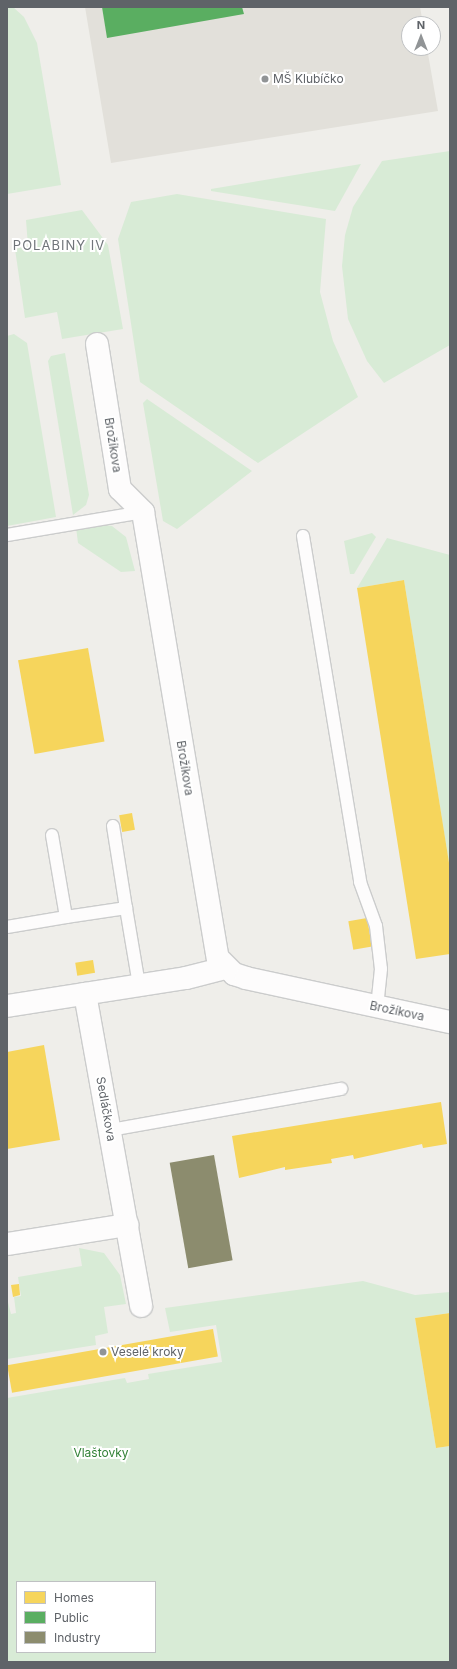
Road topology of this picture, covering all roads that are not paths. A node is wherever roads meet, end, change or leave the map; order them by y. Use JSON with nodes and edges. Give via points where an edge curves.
{"nodes":[{"id":1,"x":97,"y":344,"type":"dead end"},
{"id":2,"x":143,"y":512,"type":"junction"},
{"id":3,"x":7,"y":535,"type":"edge"},
{"id":4,"x":303,"y":536,"type":"dead end"},
{"id":5,"x":113,"y":826,"type":"dead end"},
{"id":6,"x":52,"y":835,"type":"dead end"},
{"id":7,"x":126,"y":908,"type":"junction"},
{"id":8,"x":66,"y":917,"type":"junction"},
{"id":9,"x":7,"y":927,"type":"edge"},
{"id":10,"x":225,"y":968,"type":"junction"},
{"id":11,"x":139,"y":984,"type":"junction"},
{"id":12,"x":85,"y":994,"type":"junction"},
{"id":13,"x":7,"y":1006,"type":"edge"},
{"id":14,"x":377,"y":1006,"type":"junction"},
{"id":15,"x":450,"y":1022,"type":"edge"},
{"id":16,"x":342,"y":1089,"type":"dead end"},
{"id":17,"x":110,"y":1130,"type":"junction"},
{"id":18,"x":127,"y":1225,"type":"junction"},
{"id":19,"x":7,"y":1244,"type":"edge"},
{"id":20,"x":141,"y":1306,"type":"dead end"}],
"edges":[{"from":1,"to":2,"type":"street","name":"Brožíkova","via":[[120,488]]},
{"from":2,"to":3,"type":"lane"},
{"from":2,"to":10,"type":"street","name":"Brožíkova","via":[[214,946]]},
{"from":4,"to":14,"type":"lane","via":[[360,882],[376,926],[381,969]]},
{"from":5,"to":7,"type":"lane"},
{"from":6,"to":8,"type":"lane"},
{"from":7,"to":8,"type":"lane"},
{"from":7,"to":11,"type":"lane"},
{"from":8,"to":9,"type":"lane"},
{"from":10,"to":11,"type":"street","via":[[200,975]]},
{"from":10,"to":14,"type":"street","name":"Brožíkova","via":[[246,978]]},
{"from":11,"to":12,"type":"street"},
{"from":12,"to":13,"type":"street"},
{"from":12,"to":17,"type":"street","name":"Sedláčkova"},
{"from":14,"to":15,"type":"street","name":"Brožíkova"},
{"from":16,"to":17,"type":"lane"},
{"from":17,"to":18,"type":"street","name":"Sedláčkova"},
{"from":18,"to":19,"type":"street"},
{"from":18,"to":20,"type":"street","name":"Sedláčkova"}]}
